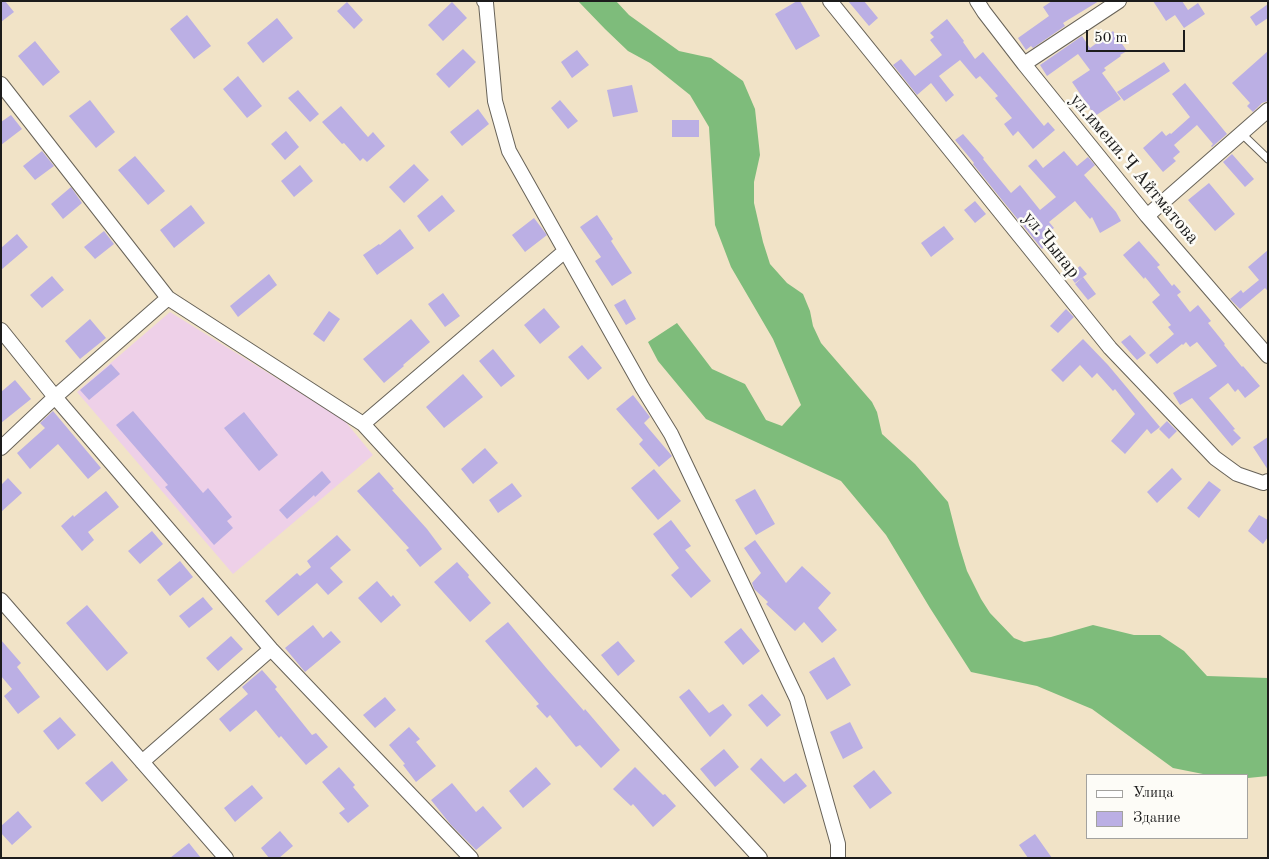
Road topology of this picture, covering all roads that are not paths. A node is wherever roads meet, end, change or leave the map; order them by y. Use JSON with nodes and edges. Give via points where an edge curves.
{"nodes":[{"id":1,"x":484,"y":1,"type":"edge"},
{"id":2,"x":830,"y":1,"type":"edge"},
{"id":3,"x":977,"y":1,"type":"edge"},
{"id":4,"x":1119,"y":1,"type":"edge"},
{"id":5,"x":1024,"y":64,"type":"junction"},
{"id":6,"x":1,"y":84,"type":"edge"},
{"id":7,"x":1268,"y":110,"type":"edge"},
{"id":8,"x":1242,"y":134,"type":"junction"},
{"id":9,"x":1268,"y":159,"type":"edge"},
{"id":10,"x":1147,"y":216,"type":"junction"},
{"id":11,"x":565,"y":251,"type":"junction"},
{"id":12,"x":168,"y":298,"type":"junction"},
{"id":13,"x":1,"y":330,"type":"edge"},
{"id":14,"x":1268,"y":356,"type":"edge"},
{"id":15,"x":55,"y":397,"type":"junction"},
{"id":16,"x":363,"y":424,"type":"junction"},
{"id":17,"x":1,"y":448,"type":"edge"},
{"id":18,"x":1268,"y":481,"type":"edge"},
{"id":19,"x":1,"y":600,"type":"edge"},
{"id":20,"x":271,"y":649,"type":"junction"},
{"id":21,"x":142,"y":762,"type":"junction"},
{"id":22,"x":226,"y":858,"type":"edge"},
{"id":23,"x":471,"y":858,"type":"edge"},
{"id":24,"x":760,"y":858,"type":"edge"},
{"id":25,"x":838,"y":858,"type":"edge"}],
"edges":[{"from":1,"to":11,"type":"street","via":[[496,101],[509,151]]},
{"from":2,"to":18,"type":"street","name":"ул.Чынар","via":[[1110,348],[1215,458],[1237,474],[1263,483]]},
{"from":3,"to":5,"type":"street","name":"ул.имени.Ч Айтматова"},
{"from":4,"to":5,"type":"street"},
{"from":5,"to":10,"type":"street","name":"ул.имени.Ч Айтматова"},
{"from":6,"to":12,"type":"street"},
{"from":7,"to":8,"type":"street"},
{"from":8,"to":9,"type":"lane"},
{"from":8,"to":10,"type":"street"},
{"from":10,"to":14,"type":"street","name":"ул.имени.Ч Айтматова"},
{"from":11,"to":16,"type":"street"},
{"from":11,"to":25,"type":"street","via":[[671,434],[797,699],[838,844]]},
{"from":12,"to":15,"type":"street"},
{"from":12,"to":16,"type":"street"},
{"from":13,"to":15,"type":"street"},
{"from":15,"to":17,"type":"street"},
{"from":15,"to":20,"type":"street"},
{"from":16,"to":24,"type":"street"},
{"from":19,"to":21,"type":"street"},
{"from":20,"to":21,"type":"street"},
{"from":20,"to":23,"type":"street"},
{"from":21,"to":22,"type":"street"}]}
